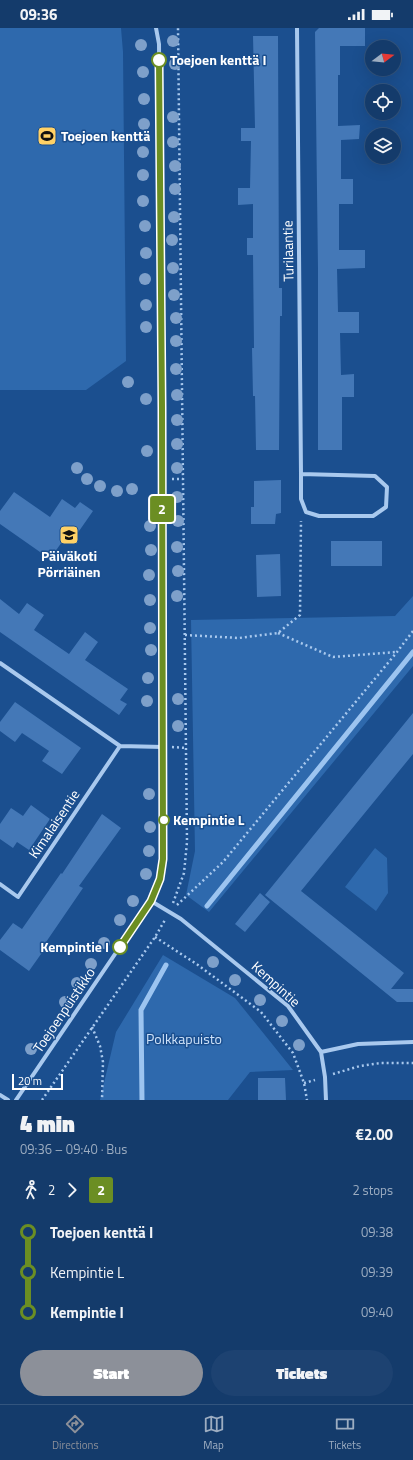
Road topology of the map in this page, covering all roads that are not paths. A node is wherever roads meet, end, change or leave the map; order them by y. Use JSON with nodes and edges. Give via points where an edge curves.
{"nodes":[{"id":1,"x":156,"y":28,"type":"edge"},
{"id":2,"x":297,"y":28,"type":"edge"},
{"id":3,"x":301,"y":474,"type":"junction"},
{"id":4,"x":0,"y":663,"type":"edge"},
{"id":5,"x":120,"y":746,"type":"junction"},
{"id":6,"x":163,"y":747,"type":"junction"},
{"id":7,"x":0,"y":884,"type":"edge"},
{"id":8,"x":151,"y":901,"type":"junction"},
{"id":9,"x":413,"y":1042,"type":"edge"},
{"id":10,"x":321,"y":1052,"type":"junction"},
{"id":11,"x":0,"y":1095,"type":"edge"},
{"id":12,"x":8,"y":1100,"type":"edge"},
{"id":13,"x":16,"y":1100,"type":"edge"},
{"id":14,"x":326,"y":1100,"type":"edge"}],
"edges":[{"from":1,"to":6,"type":"street","name":"Toejoenpuistikko","via":[[159,52]]},
{"from":2,"to":3,"type":"street","name":"Turilaantie"},
{"from":3,"to":3,"type":"street","name":"Turilaantie","via":[[301,499],[306,512],[319,516],[373,516],[386,507],[388,487],[374,476]]},
{"from":4,"to":5,"type":"street"},
{"from":5,"to":6,"type":"street"},
{"from":5,"to":7,"type":"street","name":"Kimalaisentie","via":[[18,897]]},
{"from":6,"to":8,"type":"street","name":"Toejoenpuistikko","via":[[163,859],[160,879]]},
{"from":8,"to":10,"type":"street","name":"Kempintie","via":[[187,924],[288,1006]]},
{"from":8,"to":13,"type":"street","name":"Toejoenpuistikko"},
{"from":9,"to":10,"type":"street","via":[[358,1044]]},
{"from":10,"to":14,"type":"street"},
{"from":11,"to":12,"type":"street"}]}
